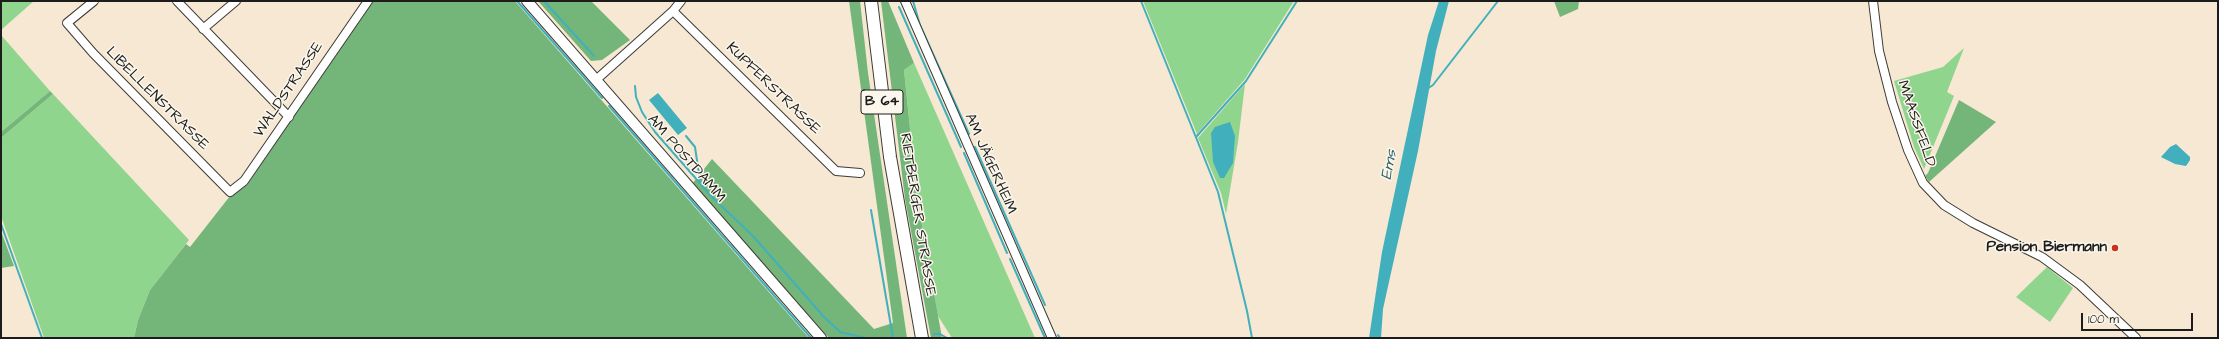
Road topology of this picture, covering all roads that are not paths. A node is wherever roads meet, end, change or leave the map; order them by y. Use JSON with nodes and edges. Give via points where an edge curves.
{"nodes":[{"id":1,"x":94,"y":1,"type":"edge"},
{"id":2,"x":177,"y":1,"type":"edge"},
{"id":3,"x":236,"y":1,"type":"edge"},
{"id":4,"x":368,"y":1,"type":"edge"},
{"id":5,"x":527,"y":1,"type":"edge"},
{"id":6,"x":681,"y":1,"type":"edge"},
{"id":7,"x":871,"y":1,"type":"edge"},
{"id":8,"x":905,"y":1,"type":"edge"},
{"id":9,"x":1873,"y":1,"type":"edge"},
{"id":10,"x":673,"y":11,"type":"junction"},
{"id":11,"x":203,"y":29,"type":"junction"},
{"id":12,"x":597,"y":79,"type":"junction"},
{"id":13,"x":289,"y":117,"type":"junction"},
{"id":14,"x":860,"y":173,"type":"dead end"},
{"id":15,"x":230,"y":192,"type":"joint"},
{"id":16,"x":821,"y":338,"type":"edge"},
{"id":17,"x":922,"y":338,"type":"edge"},
{"id":18,"x":1052,"y":338,"type":"edge"},
{"id":19,"x":2136,"y":338,"type":"edge"}],
"edges":[{"from":1,"to":15,"type":"street","name":"LIBELLENSTRASSE","via":[[68,23],[93,53]]},
{"from":2,"to":11,"type":"street"},
{"from":3,"to":11,"type":"street"},
{"from":4,"to":13,"type":"street","name":"WALDSTRASSE"},
{"from":5,"to":12,"type":"street","name":"AM POSTDAMM"},
{"from":6,"to":10,"type":"street"},
{"from":7,"to":17,"type":"main road","name":"RIETBERGER STRASSE","number":"B 64","via":[[890,157]]},
{"from":8,"to":18,"type":"street","name":"AM JÄGERHEIM"},
{"from":9,"to":19,"type":"street","name":"MAASSFELD","via":[[1879,51],[1892,102],[1908,150],[1923,183],[1944,205],[1973,223],[2042,257],[2080,285]]},
{"from":10,"to":12,"type":"street"},
{"from":10,"to":14,"type":"street","name":"KUPFERSTRASSE","via":[[836,171]]},
{"from":11,"to":13,"type":"street"},
{"from":12,"to":16,"type":"street","name":"AM POSTDAMM"},
{"from":13,"to":15,"type":"street","name":"WALDSTRASSE","via":[[244,181]]}]}
